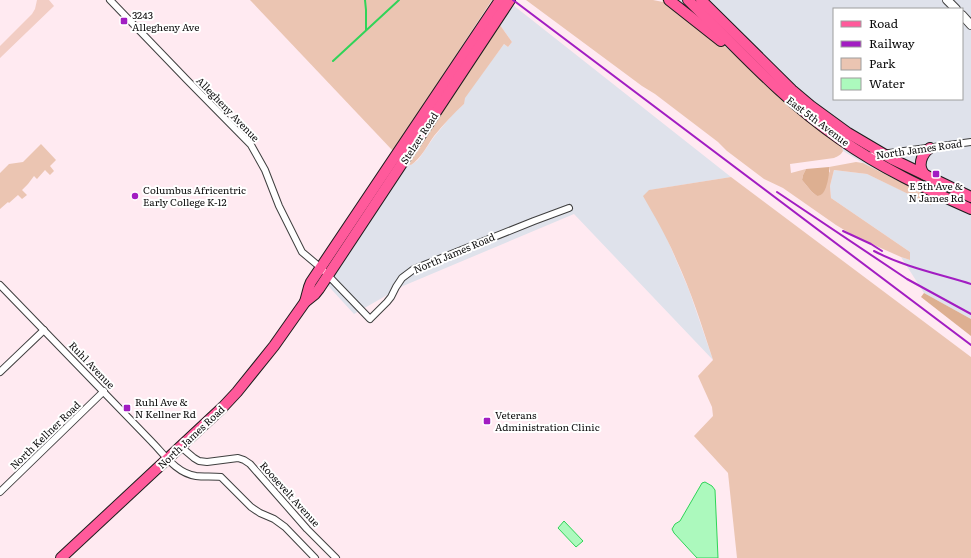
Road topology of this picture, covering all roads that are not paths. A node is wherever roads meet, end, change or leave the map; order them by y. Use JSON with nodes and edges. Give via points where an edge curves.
{"nodes":[{"id":1,"x":110,"y":0,"type":"edge"},
{"id":2,"x":500,"y":0,"type":"edge"},
{"id":3,"x":510,"y":0,"type":"edge"},
{"id":4,"x":669,"y":0,"type":"edge"},
{"id":5,"x":688,"y":0,"type":"edge"},
{"id":6,"x":701,"y":0,"type":"edge"},
{"id":7,"x":947,"y":0,"type":"edge"},
{"id":8,"x":955,"y":8,"type":"edge"},
{"id":9,"x":963,"y":16,"type":"edge"},
{"id":10,"x":971,"y":25,"type":"edge"},
{"id":11,"x":484,"y":31,"type":"junction"},
{"id":12,"x":772,"y":84,"type":"junction"},
{"id":13,"x":971,"y":142,"type":"edge"},
{"id":14,"x":930,"y":148,"type":"junction"},
{"id":15,"x":884,"y":154,"type":"junction"},
{"id":16,"x":867,"y":156,"type":"junction"},
{"id":17,"x":925,"y":175,"type":"junction"},
{"id":18,"x":971,"y":197,"type":"edge"},
{"id":19,"x":569,"y":208,"type":"dead end"},
{"id":20,"x":971,"y":209,"type":"edge"},
{"id":21,"x":324,"y":272,"type":"junction"},
{"id":22,"x":0,"y":285,"type":"edge"},
{"id":23,"x":44,"y":330,"type":"junction"},
{"id":24,"x":0,"y":372,"type":"edge"},
{"id":25,"x":104,"y":391,"type":"junction"},
{"id":26,"x":181,"y":447,"type":"junction"},
{"id":27,"x":168,"y":459,"type":"junction"},
{"id":28,"x":0,"y":492,"type":"edge"},
{"id":29,"x":61,"y":558,"type":"edge"},
{"id":30,"x":315,"y":558,"type":"edge"},
{"id":31,"x":336,"y":558,"type":"edge"}],
"edges":[{"from":1,"to":21,"type":"street","name":"Allegheny Avenue","via":[[251,145],[302,252]]},
{"from":2,"to":11,"type":"main road","name":"Stelzer Road"},
{"from":3,"to":11,"type":"main road","name":"Stelzer Road"},
{"from":4,"to":12,"type":"main road"},
{"from":5,"to":12,"type":"main road","name":"East 5th Avenue"},
{"from":6,"to":15,"type":"main road","name":"East 5th Avenue","via":[[811,106],[848,134]]},
{"from":7,"to":8,"type":"street"},
{"from":9,"to":10,"type":"street"},
{"from":11,"to":21,"type":"main road","name":"Stelzer Road"},
{"from":12,"to":16,"type":"main road","name":"East 5th Avenue","via":[[818,123]]},
{"from":13,"to":14,"type":"street","name":"North James Road"},
{"from":14,"to":15,"type":"street","name":"North James Road"},
{"from":14,"to":17,"type":"main road","via":[[921,161],[921,169]]},
{"from":15,"to":16,"type":"street","name":"North James Road"},
{"from":15,"to":17,"type":"main road","name":"East 5th Avenue"},
{"from":16,"to":20,"type":"main road","name":"East 5th Avenue"},
{"from":17,"to":18,"type":"main road","name":"East 5th Avenue"},
{"from":19,"to":21,"type":"street","name":"North James Road","via":[[414,269],[402,278],[391,297],[370,319]]},
{"from":21,"to":26,"type":"main road","name":"North James Road","via":[[315,294],[305,302],[237,392]]},
{"from":22,"to":23,"type":"street","name":"Ruhl Avenue"},
{"from":23,"to":24,"type":"street"},
{"from":23,"to":25,"type":"street","name":"Ruhl Avenue"},
{"from":25,"to":27,"type":"street","name":"Ruhl Avenue"},
{"from":25,"to":28,"type":"street","name":"North Kellner Road"},
{"from":26,"to":27,"type":"main road","name":"North James Road"},
{"from":26,"to":31,"type":"street","name":"Roosevelt Avenue","via":[[199,461],[238,458],[250,464]]},
{"from":27,"to":29,"type":"main road","name":"North James Road"},
{"from":27,"to":30,"type":"street","via":[[188,474],[221,477],[251,507],[285,527]]}]}
